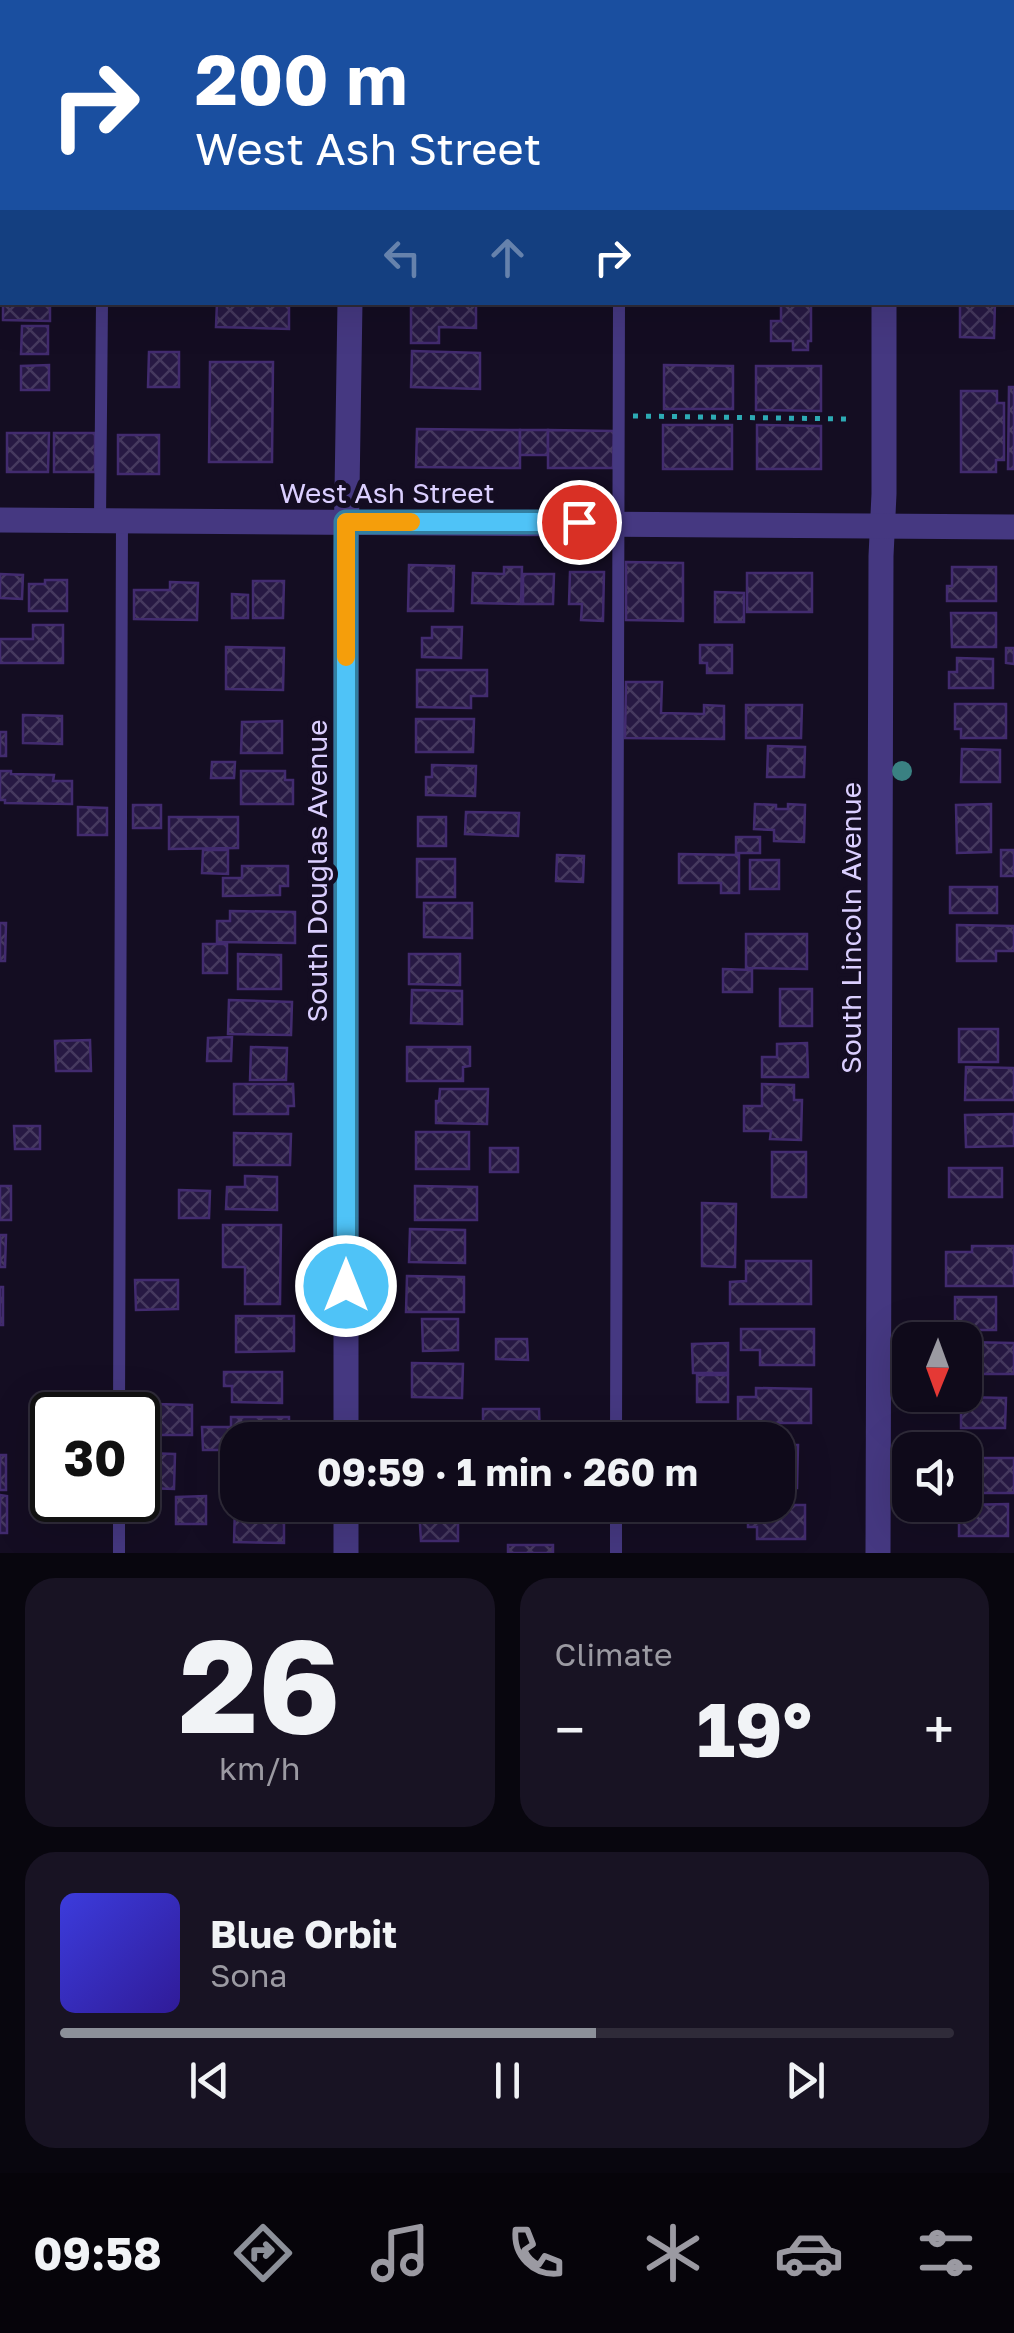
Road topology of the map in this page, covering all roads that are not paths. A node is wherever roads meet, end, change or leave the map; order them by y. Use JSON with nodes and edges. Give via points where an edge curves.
{"nodes":[{"id":1,"x":102,"y":305,"type":"edge"},
{"id":2,"x":350,"y":305,"type":"edge"},
{"id":3,"x":618,"y":305,"type":"edge"},
{"id":4,"x":884,"y":305,"type":"edge"},
{"id":5,"x":0,"y":520,"type":"edge"},
{"id":6,"x":111,"y":520,"type":"junction"},
{"id":7,"x":346,"y":522,"type":"junction"},
{"id":8,"x":618,"y":522,"type":"junction"},
{"id":9,"x":881,"y":526,"type":"junction"},
{"id":10,"x":1014,"y":527,"type":"edge"},
{"id":11,"x":119,"y":1392,"type":"edge"},
{"id":12,"x":346,"y":1422,"type":"edge"},
{"id":13,"x":616,"y":1422,"type":"edge"},
{"id":14,"x":119,"y":1522,"type":"edge"},
{"id":15,"x":346,"y":1522,"type":"edge"},
{"id":16,"x":616,"y":1522,"type":"edge"},
{"id":17,"x":119,"y":1553,"type":"edge"},
{"id":18,"x":346,"y":1553,"type":"edge"},
{"id":19,"x":616,"y":1553,"type":"edge"},
{"id":20,"x":878,"y":1553,"type":"edge"}],
"edges":[{"from":1,"to":6,"type":"lane"},
{"from":2,"to":7,"type":"street","name":"South Douglas Avenue"},
{"from":3,"to":8,"type":"lane"},
{"from":4,"to":9,"type":"street","name":"South Lincoln Avenue"},
{"from":5,"to":6,"type":"street","name":"West Ash Street"},
{"from":6,"to":7,"type":"street","name":"West Ash Street"},
{"from":6,"to":11,"type":"lane"},
{"from":7,"to":8,"type":"street","name":"West Ash Street"},
{"from":7,"to":12,"type":"street","name":"South Douglas Avenue"},
{"from":8,"to":9,"type":"street","name":"West Ash Street"},
{"from":8,"to":13,"type":"lane"},
{"from":9,"to":10,"type":"street","name":"West Ash Street"},
{"from":9,"to":20,"type":"street","name":"South Lincoln Avenue"},
{"from":14,"to":17,"type":"lane"},
{"from":15,"to":18,"type":"street"},
{"from":16,"to":19,"type":"lane"}]}
